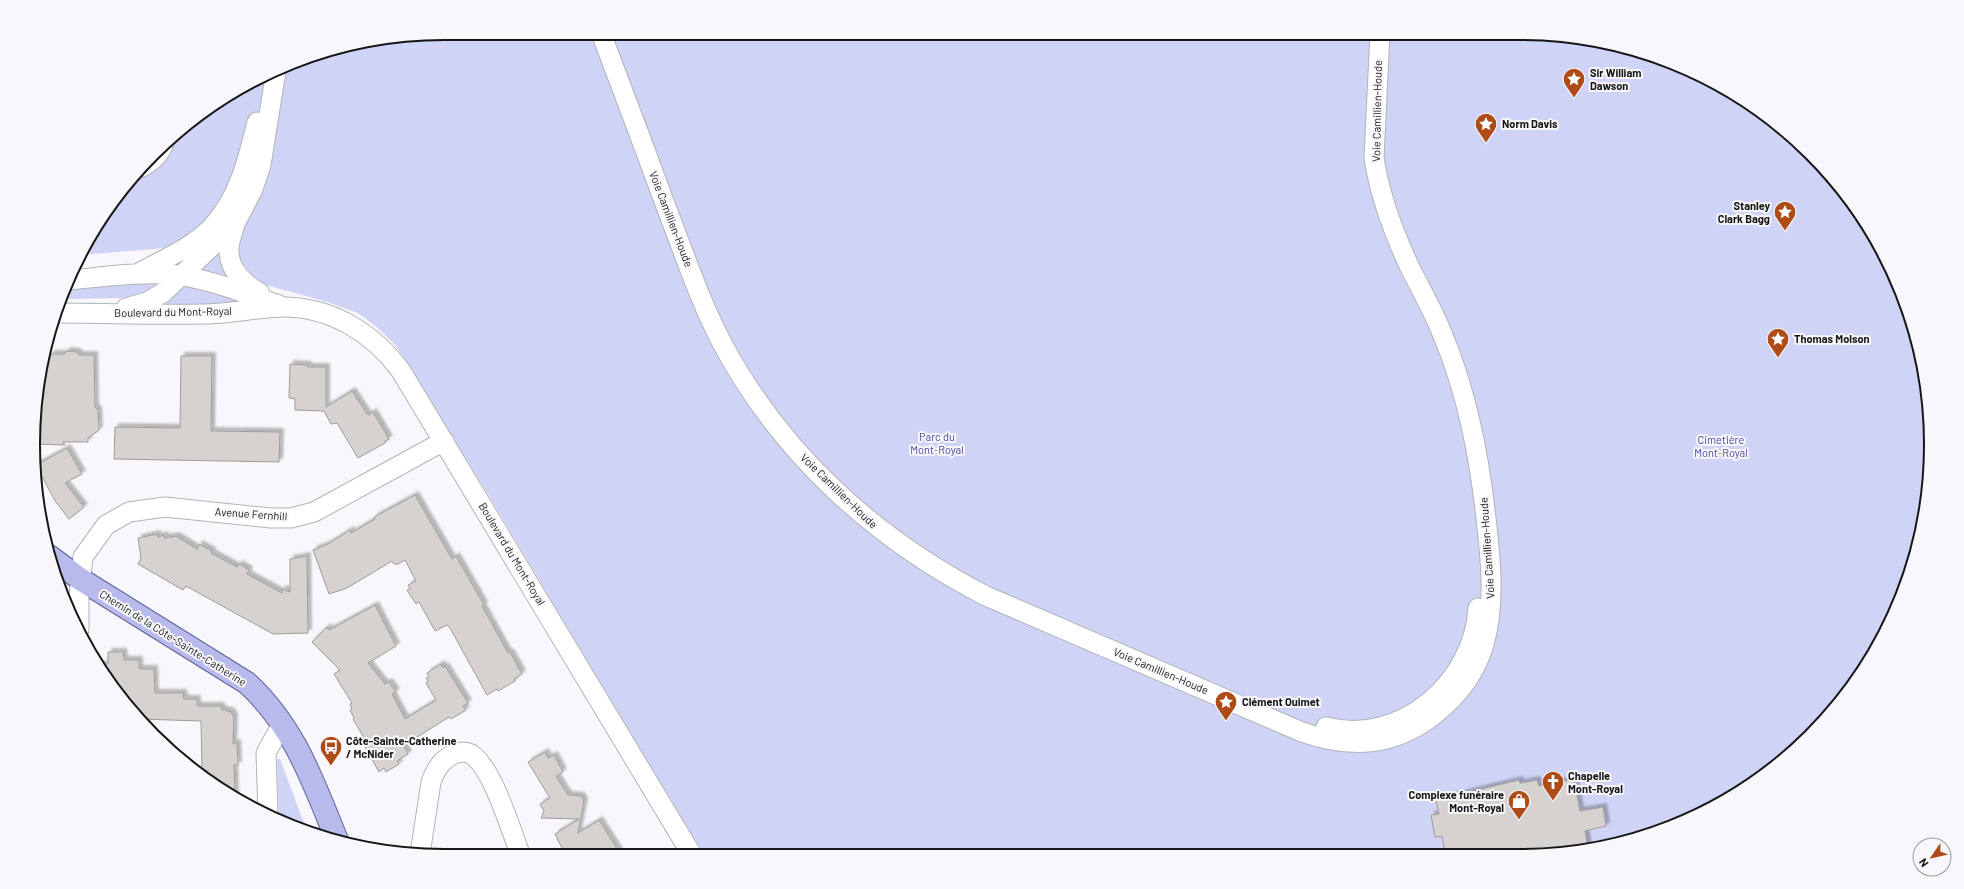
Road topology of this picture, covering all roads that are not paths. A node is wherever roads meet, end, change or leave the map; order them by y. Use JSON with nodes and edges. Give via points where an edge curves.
{"nodes":[{"id":1,"x":604,"y":40,"type":"edge"},
{"id":2,"x":613,"y":40,"type":"edge"},
{"id":3,"x":1368,"y":40,"type":"edge"},
{"id":4,"x":1380,"y":40,"type":"edge"},
{"id":5,"x":275,"y":78,"type":"edge"},
{"id":6,"x":264,"y":83,"type":"edge"},
{"id":7,"x":235,"y":224,"type":"junction"},
{"id":8,"x":137,"y":274,"type":"junction"},
{"id":9,"x":181,"y":275,"type":"junction"},
{"id":10,"x":76,"y":279,"type":"edge"},
{"id":11,"x":286,"y":307,"type":"junction"},
{"id":12,"x":61,"y":313,"type":"edge"},
{"id":13,"x":108,"y":313,"type":"junction"},
{"id":14,"x":444,"y":441,"type":"junction"},
{"id":15,"x":58,"y":562,"type":"edge"},
{"id":16,"x":80,"y":579,"type":"junction"},
{"id":17,"x":79,"y":617,"type":"edge"},
{"id":18,"x":282,"y":724,"type":"junction"},
{"id":19,"x":268,"y":808,"type":"edge"},
{"id":20,"x":334,"y":833,"type":"edge"},
{"id":21,"x":421,"y":848,"type":"edge"},
{"id":22,"x":517,"y":849,"type":"edge"},
{"id":23,"x":684,"y":849,"type":"edge"}],
"edges":[{"from":1,"to":4,"type":"street","name":"Voie Camillien-Houde","via":[[693,277],[723,344],[778,428],[865,518],[899,545],[941,572],[986,596],[1302,732],[1327,740],[1353,744],[1388,739],[1407,732],[1447,705],[1462,689],[1476,667],[1489,625],[1490,599],[1489,548],[1482,479],[1463,395],[1442,333],[1392,225],[1377,177],[1374,151]]},
{"from":2,"to":3,"type":"street","name":"Voie Camillien-Houde","via":[[724,330],[755,382],[782,420],[842,487],[882,523],[911,544],[973,581],[1078,629],[1295,716],[1346,731],[1367,730],[1395,722],[1420,709],[1444,689],[1461,668],[1475,628],[1479,597],[1470,480],[1453,392],[1436,339],[1397,257],[1369,180],[1366,140]]},
{"from":5,"to":7,"type":"street","via":[[261,165]]},
{"from":6,"to":8,"type":"street","via":[[244,170],[226,209],[211,228],[191,244]]},
{"from":7,"to":9,"type":"street"},
{"from":7,"to":11,"type":"street","via":[[229,249],[236,272],[248,286]]},
{"from":8,"to":9,"type":"street","name":"Boulevard du Mont-Royal"},
{"from":8,"to":10,"type":"street","name":"Boulevard du Mont-Royal"},
{"from":9,"to":11,"type":"street","name":"Boulevard du Mont-Royal"},
{"from":9,"to":13,"type":"street","name":"Boulevard du Mont-Royal","via":[[156,298]]},
{"from":11,"to":13,"type":"street","name":"Boulevard du Mont-Royal","via":[[205,314]]},
{"from":11,"to":14,"type":"street","name":"Boulevard du Mont-Royal","via":[[311,310],[339,319],[372,339],[401,371]]},
{"from":12,"to":13,"type":"street","name":"Boulevard du Mont-Royal"},
{"from":14,"to":16,"type":"street","name":"Avenue Fernhill","via":[[314,512],[291,518],[165,507],[129,512],[106,525],[90,546],[83,557]]},
{"from":14,"to":23,"type":"street","name":"Boulevard du Mont-Royal"},
{"from":15,"to":16,"type":"main road","name":"Chemin de la Côte-Sainte-Catherine"},
{"from":16,"to":17,"type":"street","name":"Avenue Fernhill"},
{"from":16,"to":18,"type":"main road","name":"Chemin de la Côte-Sainte-Catherine","via":[[247,683],[260,695]]},
{"from":18,"to":19,"type":"street","via":[[266,753]]},
{"from":18,"to":20,"type":"main road","name":"Chemin de la Côte-Sainte-Catherine","via":[[303,757]]},
{"from":21,"to":22,"type":"street","via":[[435,771],[447,757],[460,751],[470,753],[485,769]]}]}
